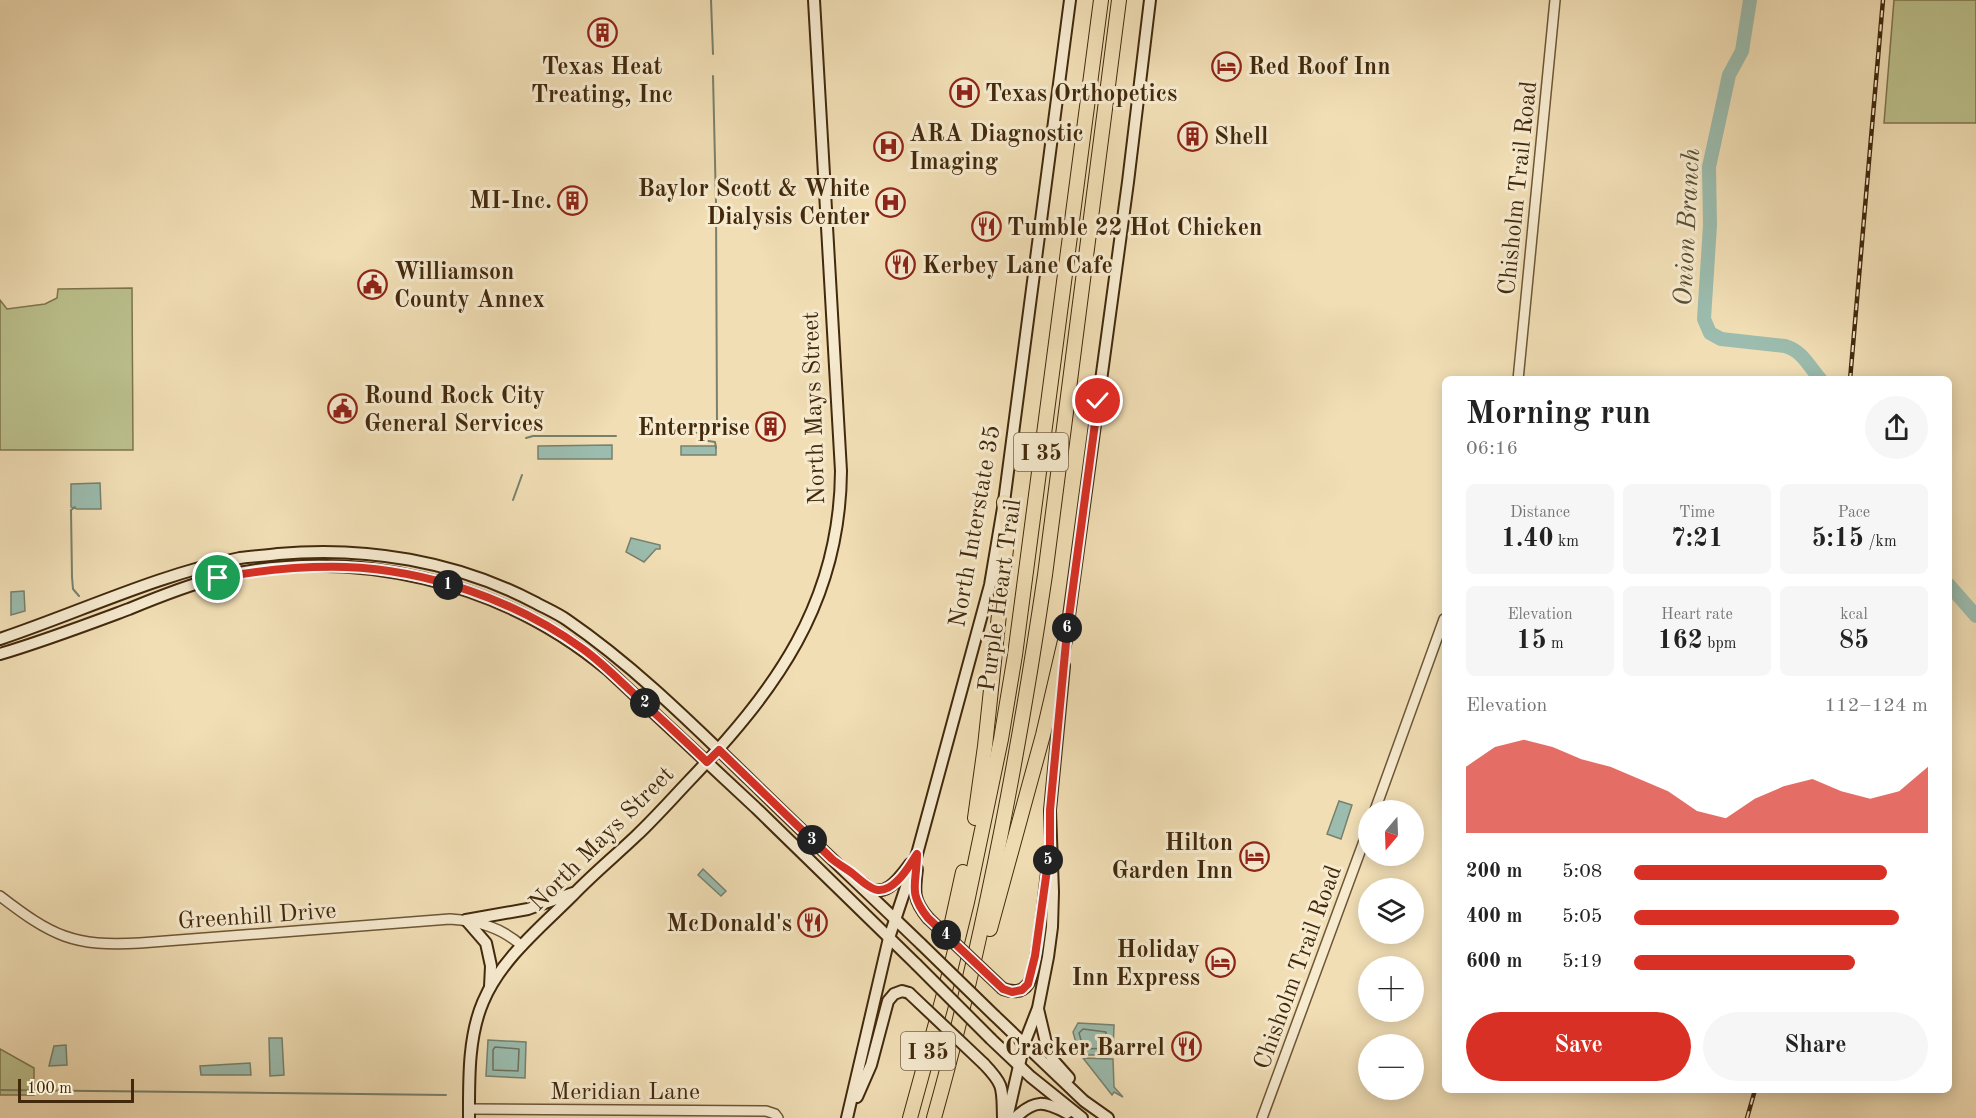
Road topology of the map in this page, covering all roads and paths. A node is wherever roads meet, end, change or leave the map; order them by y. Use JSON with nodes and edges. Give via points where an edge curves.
{"nodes":[{"id":1,"x":814,"y":0,"type":"edge"},
{"id":2,"x":1070,"y":0,"type":"edge"},
{"id":3,"x":1101,"y":0,"type":"edge"},
{"id":4,"x":1119,"y":0,"type":"edge"},
{"id":5,"x":1150,"y":0,"type":"edge"},
{"id":6,"x":1555,"y":0,"type":"edge"},
{"id":7,"x":1518,"y":376,"type":"edge"},
{"id":8,"x":1004,"y":502,"type":"junction"},
{"id":9,"x":1442,"y":625,"type":"edge"},
{"id":10,"x":1067,"y":632,"type":"junction"},
{"id":11,"x":0,"y":639,"type":"edge"},
{"id":12,"x":0,"y":654,"type":"edge"},
{"id":13,"x":719,"y":750,"type":"junction"},
{"id":14,"x":707,"y":762,"type":"junction"},
{"id":15,"x":1379,"y":800,"type":"edge"},
{"id":16,"x":1050,"y":848,"type":"junction"},
{"id":17,"x":917,"y":854,"type":"junction"},
{"id":18,"x":1358,"y":857,"type":"edge"},
{"id":19,"x":832,"y":859,"type":"junction"},
{"id":20,"x":576,"y":891,"type":"junction"},
{"id":21,"x":0,"y":896,"type":"edge"},
{"id":22,"x":466,"y":920,"type":"junction"},
{"id":23,"x":895,"y":920,"type":"junction"},
{"id":24,"x":889,"y":938,"type":"junction"},
{"id":25,"x":522,"y":946,"type":"junction"},
{"id":26,"x":947,"y":983,"type":"junction"},
{"id":27,"x":490,"y":990,"type":"junction"},
{"id":28,"x":1038,"y":1008,"type":"junction"},
{"id":29,"x":1024,"y":1044,"type":"junction"},
{"id":30,"x":1020,"y":1067,"type":"junction"},
{"id":31,"x":946,"y":1074,"type":"junction"},
{"id":32,"x":470,"y":1095,"type":"junction"},
{"id":33,"x":1084,"y":1101,"type":"junction"},
{"id":34,"x":487,"y":1110,"type":"junction"},
{"id":35,"x":470,"y":1115,"type":"edge"},
{"id":36,"x":778,"y":1118,"type":"edge"},
{"id":37,"x":848,"y":1118,"type":"edge"},
{"id":38,"x":910,"y":1118,"type":"edge"},
{"id":39,"x":934,"y":1118,"type":"edge"},
{"id":40,"x":1005,"y":1118,"type":"edge"},
{"id":41,"x":1015,"y":1118,"type":"edge"},
{"id":42,"x":1077,"y":1118,"type":"edge"},
{"id":43,"x":1082,"y":1118,"type":"edge"},
{"id":44,"x":1108,"y":1118,"type":"edge"},
{"id":45,"x":1262,"y":1118,"type":"edge"}],
"edges":[{"from":1,"to":13,"type":"main road","name":"North Mays Street","via":[[841,471],[837,526],[824,580],[797,642],[755,707]]},
{"from":2,"to":8,"type":"main road","name":"North Interstate 35"},
{"from":3,"to":26,"type":"highway","name":"Purple Heart Trail","number":"I 35","via":[[1015,655],[1001,739]]},
{"from":4,"to":31,"type":"highway","name":"Purple Heart Trail","number":"I 35","via":[[1033,659],[1010,791]]},
{"from":5,"to":10,"type":"main road"},
{"from":6,"to":7,"type":"street","name":"Chisholm Trail Road"},
{"from":8,"to":17,"type":"main road","name":"North Interstate 35","via":[[990,585]]},
{"from":8,"to":26,"type":"highway","via":[[1008,530],[981,782],[947,946]]},
{"from":9,"to":15,"type":"street"},
{"from":10,"to":16,"type":"main road"},
{"from":10,"to":31,"type":"highway","via":[[1043,735]]},
{"from":11,"to":13,"type":"main road","via":[[176,575],[243,558],[311,551],[381,555],[479,578],[564,618],[616,655]]},
{"from":12,"to":14,"type":"main road","via":[[218,578],[291,568],[345,567],[398,573],[469,591],[556,631],[608,669]]},
{"from":13,"to":14,"type":"main road","name":"North Mays Street"},
{"from":13,"to":19,"type":"main road"},
{"from":14,"to":20,"type":"main road","name":"North Mays Street"},
{"from":14,"to":24,"type":"main road"},
{"from":16,"to":17,"type":"main road","bridge":true,"via":[[1033,972],[1022,990],[1012,992],[1003,989],[917,904]]},
{"from":16,"to":28,"type":"main road","via":[[1052,927]]},
{"from":17,"to":19,"type":"main road","via":[[898,881],[885,890],[868,887]]},
{"from":17,"to":23,"type":"main road","name":"North Interstate 35"},
{"from":18,"to":45,"type":"street","name":"Chisholm Trail Road"},
{"from":19,"to":23,"type":"main road"},
{"from":20,"to":22,"type":"main road","via":[[528,909]]},
{"from":20,"to":25,"type":"main road","name":"North Mays Street"},
{"from":21,"to":22,"type":"street","name":"Greenhill Drive","via":[[54,933],[108,945]]},
{"from":22,"to":25,"type":"street","name":"Greenhill Drive","via":[[497,928]]},
{"from":22,"to":27,"type":"main road","via":[[486,943],[491,966]]},
{"from":23,"to":24,"type":"main road","name":"North Interstate 35"},
{"from":23,"to":29,"type":"main road","bridge":true},
{"from":24,"to":30,"type":"main road","bridge":true},
{"from":24,"to":37,"type":"main road","name":"North Interstate 35"},
{"from":25,"to":27,"type":"main road","name":"North Mays Street"},
{"from":26,"to":38,"type":"highway","name":"Purple Heart Trail","number":"I 35"},
{"from":27,"to":32,"type":"main road","name":"North Mays Street","via":[[473,1035]]},
{"from":28,"to":29,"type":"main road"},
{"from":28,"to":33,"type":"main road","via":[[1053,1060]]},
{"from":29,"to":30,"type":"main road"},
{"from":29,"to":33,"type":"main road"},
{"from":30,"to":40,"type":"main road"},
{"from":30,"to":43,"type":"main road"},
{"from":31,"to":39,"type":"highway","name":"Purple Heart Trail","number":"I 35"},
{"from":32,"to":34,"type":"street"},
{"from":32,"to":35,"type":"main road","name":"North Mays Street"},
{"from":33,"to":44,"type":"main road"},
{"from":34,"to":35,"type":"street","name":"Meridian Lane"},
{"from":34,"to":36,"type":"street","name":"Meridian Lane","via":[[766,1111]]},
{"from":37,"to":40,"type":"main road","bridge":true,"via":[[871,1065],[888,1001],[902,991],[909,993],[998,1079]]},
{"from":41,"to":42,"type":"main road","via":[[1032,1104],[1041,1102]]}]}
